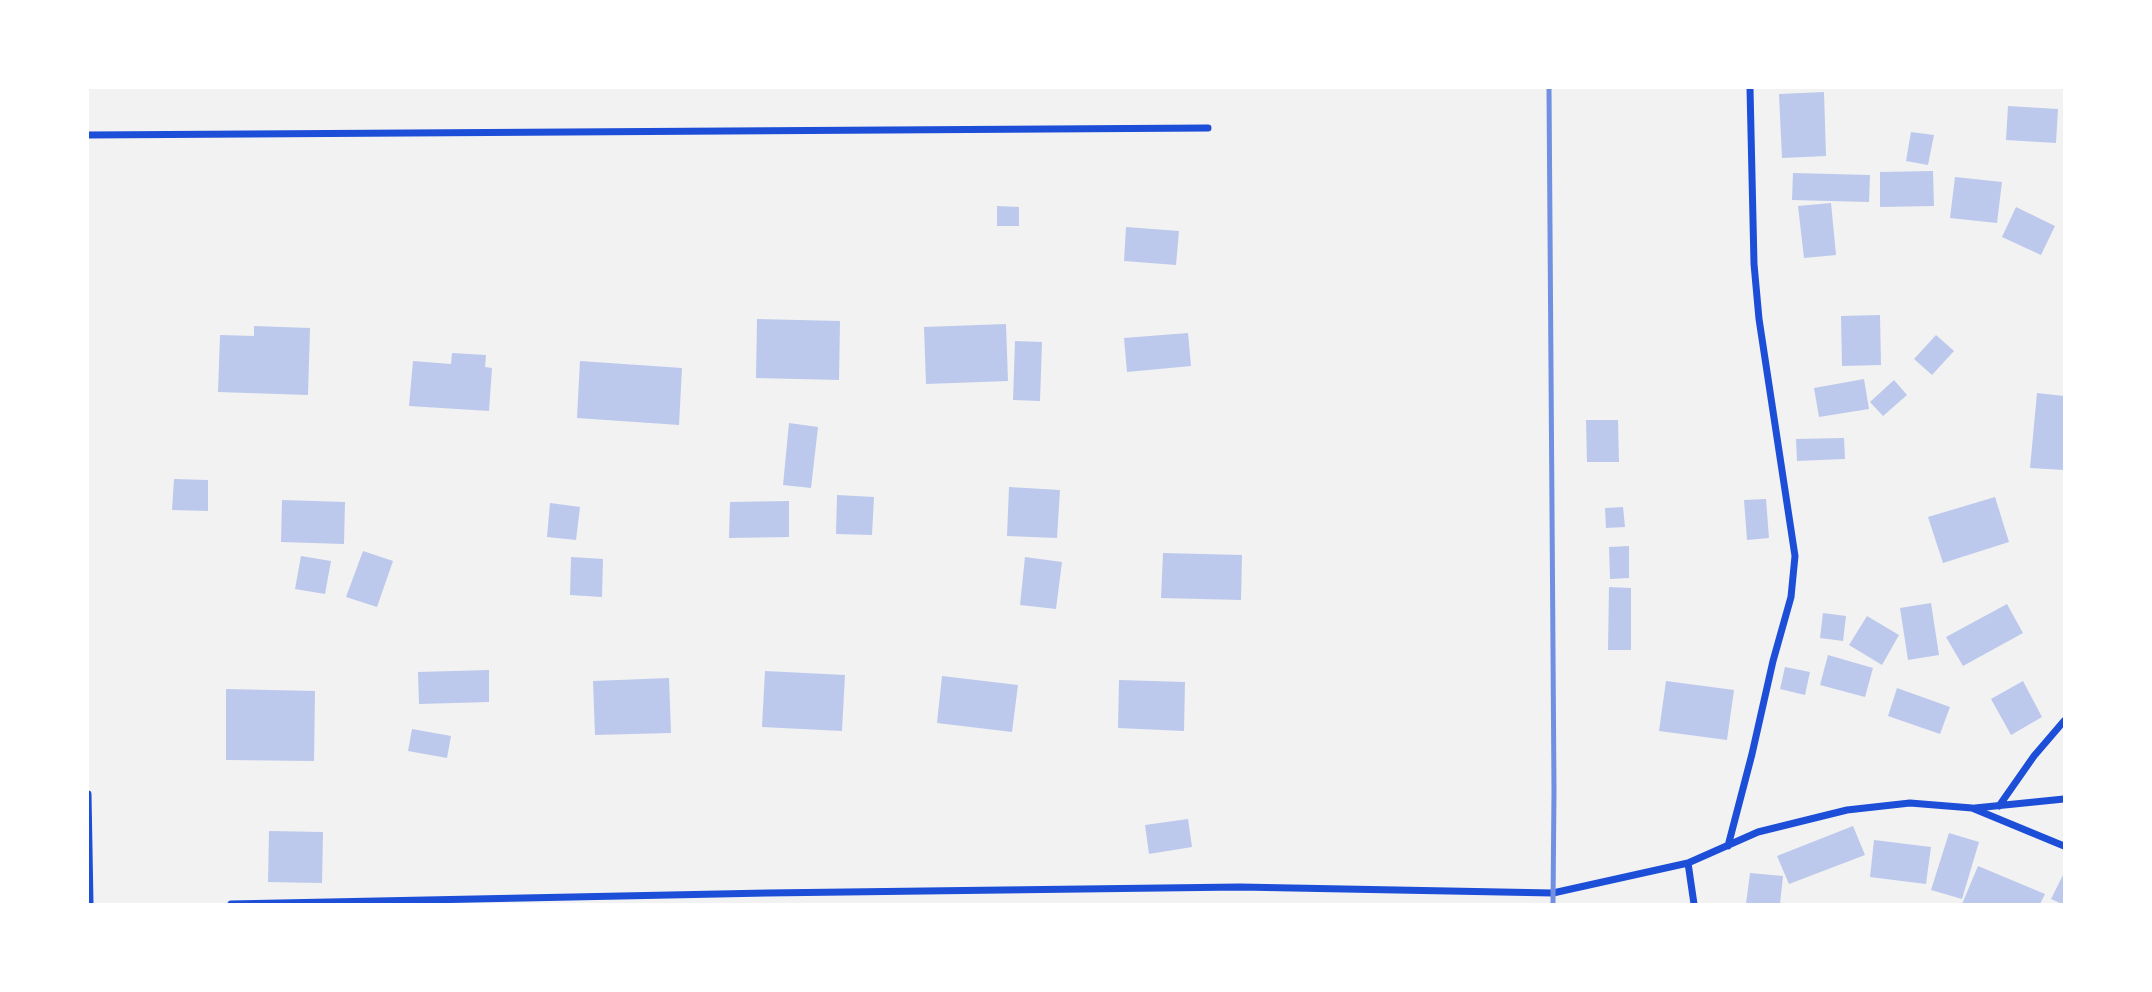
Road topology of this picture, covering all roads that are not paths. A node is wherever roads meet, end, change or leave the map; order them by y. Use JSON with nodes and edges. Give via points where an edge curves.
{"nodes":[{"id":1,"x":1750,"y":88,"type":"edge"},
{"id":2,"x":1208,"y":128,"type":"dead end"},
{"id":3,"x":88,"y":135,"type":"edge"},
{"id":4,"x":2064,"y":722,"type":"edge"},
{"id":5,"x":88,"y":794,"type":"edge"},
{"id":6,"x":2064,"y":799,"type":"edge"},
{"id":7,"x":1999,"y":806,"type":"junction"},
{"id":8,"x":1972,"y":808,"type":"junction"},
{"id":9,"x":1728,"y":846,"type":"junction"},
{"id":10,"x":2064,"y":846,"type":"edge"},
{"id":11,"x":1688,"y":863,"type":"junction"},
{"id":12,"x":90,"y":905,"type":"edge"},
{"id":13,"x":231,"y":905,"type":"edge"},
{"id":14,"x":1694,"y":905,"type":"edge"}],
"edges":[{"from":1,"to":9,"type":"street","via":[[1758,308],[1796,556],[1791,597]]},
{"from":2,"to":3,"type":"street"},
{"from":4,"to":7,"type":"street"},
{"from":5,"to":12,"type":"street"},
{"from":6,"to":7,"type":"street"},
{"from":7,"to":8,"type":"street"},
{"from":8,"to":9,"type":"street","via":[[1910,803],[1847,810],[1758,832]]},
{"from":8,"to":10,"type":"street"},
{"from":9,"to":11,"type":"street"},
{"from":11,"to":13,"type":"street","via":[[1553,893],[1240,887]]},
{"from":11,"to":14,"type":"street"}]}
